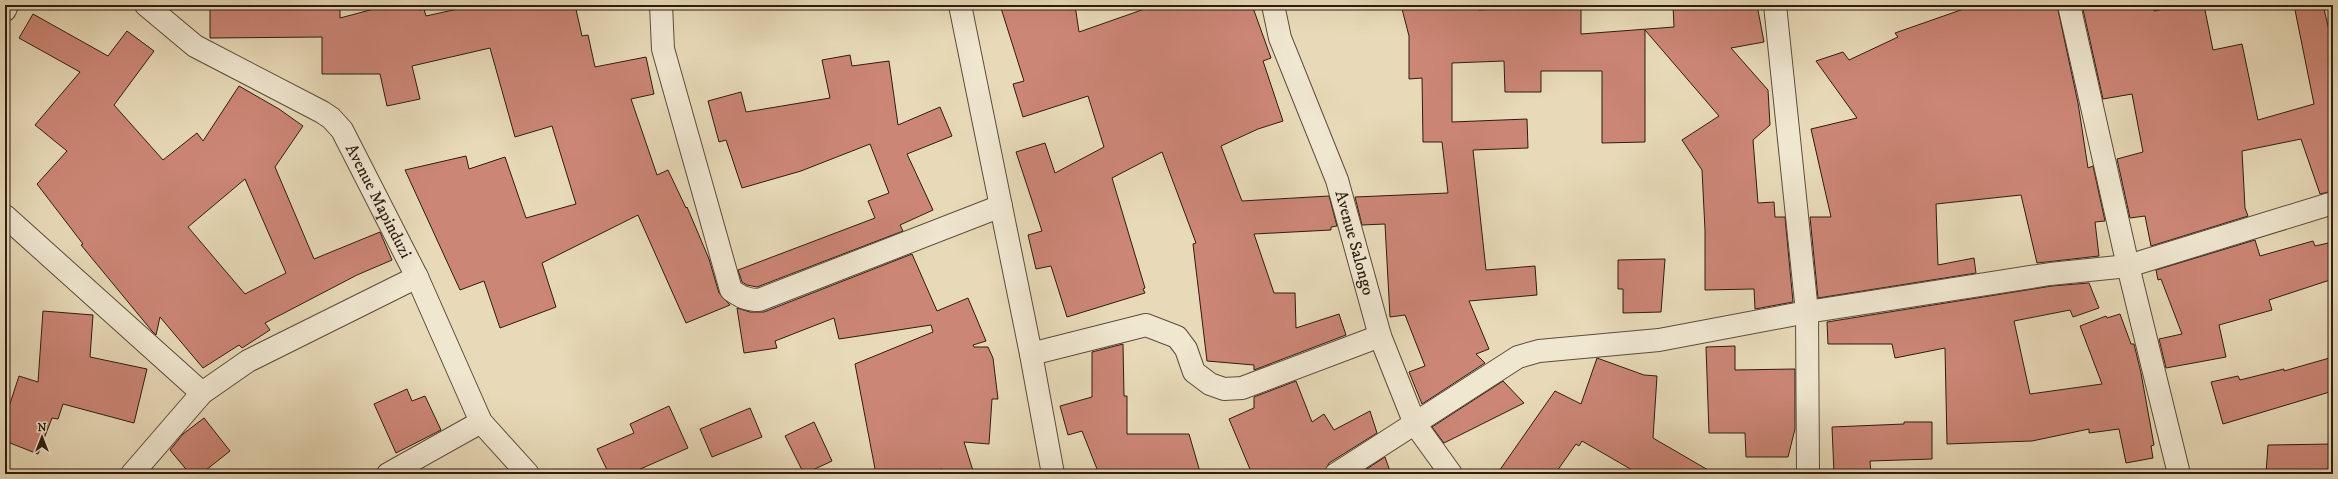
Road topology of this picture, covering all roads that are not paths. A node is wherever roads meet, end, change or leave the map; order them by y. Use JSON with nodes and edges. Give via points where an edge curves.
{"nodes":[{"id":1,"x":7,"y":5,"type":"edge"},
{"id":2,"x":146,"y":5,"type":"edge"},
{"id":3,"x":661,"y":5,"type":"edge"},
{"id":4,"x":960,"y":5,"type":"edge"},
{"id":5,"x":1273,"y":5,"type":"edge"},
{"id":6,"x":1775,"y":5,"type":"edge"},
{"id":7,"x":2069,"y":5,"type":"edge"},
{"id":8,"x":5,"y":10,"type":"edge"},
{"id":9,"x":2333,"y":203,"type":"edge"},
{"id":10,"x":1001,"y":206,"type":"junction"},
{"id":11,"x":5,"y":216,"type":"edge"},
{"id":12,"x":2128,"y":266,"type":"junction"},
{"id":13,"x":417,"y":277,"type":"junction"},
{"id":14,"x":1807,"y":312,"type":"junction"},
{"id":15,"x":1380,"y":336,"type":"junction"},
{"id":16,"x":1031,"y":354,"type":"junction"},
{"id":17,"x":202,"y":393,"type":"junction"},
{"id":18,"x":480,"y":422,"type":"junction"},
{"id":19,"x":1415,"y":424,"type":"junction"},
{"id":20,"x":132,"y":474,"type":"edge"},
{"id":21,"x":388,"y":474,"type":"edge"},
{"id":22,"x":528,"y":474,"type":"edge"},
{"id":23,"x":1053,"y":474,"type":"edge"},
{"id":24,"x":1336,"y":474,"type":"edge"},
{"id":25,"x":1451,"y":474,"type":"edge"},
{"id":26,"x":1808,"y":474,"type":"edge"},
{"id":27,"x":2179,"y":474,"type":"edge"}],
"edges":[{"from":1,"to":8,"type":"street"},
{"from":2,"to":13,"type":"street","name":"Avenue Mapinduzi","via":[[195,46],[331,118],[342,130]]},
{"from":3,"to":10,"type":"street","via":[[663,49],[731,290],[739,296],[748,300],[759,300]]},
{"from":4,"to":10,"type":"street"},
{"from":5,"to":15,"type":"street","name":"Avenue Salongo","via":[[1280,38],[1337,180]]},
{"from":6,"to":14,"type":"street"},
{"from":7,"to":12,"type":"street"},
{"from":9,"to":12,"type":"street"},
{"from":10,"to":16,"type":"street"},
{"from":11,"to":17,"type":"street"},
{"from":12,"to":14,"type":"street","via":[[2050,274]]},
{"from":12,"to":27,"type":"street"},
{"from":13,"to":17,"type":"street","via":[[258,354]]},
{"from":13,"to":18,"type":"street","name":"Avenue Mapinduzi"},
{"from":14,"to":19,"type":"street","via":[[1659,340],[1528,353]]},
{"from":14,"to":26,"type":"street"},
{"from":15,"to":16,"type":"street","via":[[1242,388],[1224,389],[1210,384],[1194,372],[1186,350],[1177,337],[1146,325]]},
{"from":15,"to":19,"type":"street","name":"Avenue Salongo"},
{"from":16,"to":23,"type":"street"},
{"from":17,"to":20,"type":"street"},
{"from":18,"to":21,"type":"street"},
{"from":18,"to":22,"type":"street","name":"Avenue Mapinduzi"},
{"from":19,"to":24,"type":"street"},
{"from":19,"to":25,"type":"street","name":"Avenue Salongo"}]}
